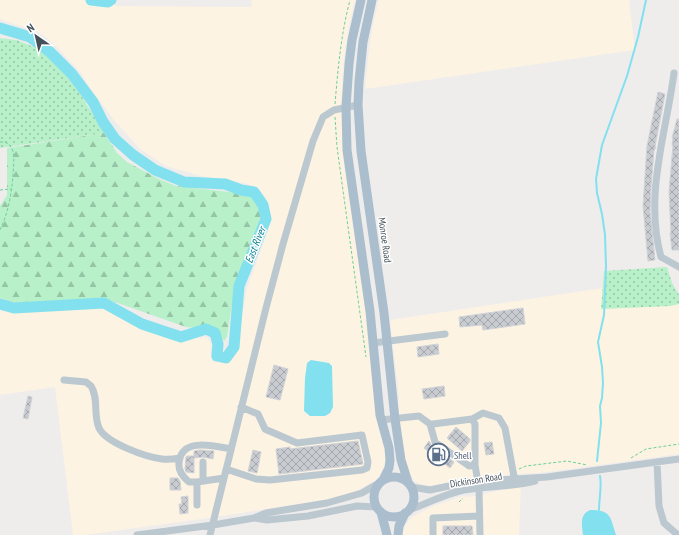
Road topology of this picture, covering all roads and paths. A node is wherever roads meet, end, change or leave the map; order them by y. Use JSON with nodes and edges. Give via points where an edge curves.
{"nodes":[{"id":1,"x":361,"y":0,"type":"edge"},
{"id":2,"x":372,"y":0,"type":"edge"},
{"id":3,"x":674,"y":73,"type":"dead end"},
{"id":4,"x":358,"y":106,"type":"junction"},
{"id":5,"x":346,"y":107,"type":"junction"},
{"id":6,"x":0,"y":142,"type":"edge"},
{"id":7,"x":12,"y":189,"type":"junction"},
{"id":8,"x":0,"y":190,"type":"edge"},
{"id":9,"x":0,"y":230,"type":"edge"},
{"id":10,"x":679,"y":267,"type":"edge"},
{"id":11,"x":445,"y":334,"type":"dead end"},
{"id":12,"x":387,"y":341,"type":"junction"},
{"id":13,"x":373,"y":343,"type":"junction"},
{"id":14,"x":64,"y":380,"type":"dead end"},
{"id":15,"x":241,"y":407,"type":"junction"},
{"id":16,"x":395,"y":419,"type":"junction"},
{"id":17,"x":472,"y":419,"type":"junction"},
{"id":18,"x":381,"y":420,"type":"junction"},
{"id":19,"x":430,"y":424,"type":"junction"},
{"id":20,"x":679,"y":444,"type":"edge"},
{"id":21,"x":231,"y":449,"type":"junction"},
{"id":22,"x":180,"y":458,"type":"junction"},
{"id":23,"x":628,"y":459,"type":"dead end"},
{"id":24,"x":679,"y":459,"type":"edge"},
{"id":25,"x":203,"y":462,"type":"dead end"},
{"id":26,"x":657,"y":462,"type":"junction"},
{"id":27,"x":475,"y":465,"type":"junction"},
{"id":28,"x":590,"y":465,"type":"dead end"},
{"id":29,"x":226,"y":469,"type":"junction"},
{"id":30,"x":513,"y":470,"type":"junction"},
{"id":31,"x":224,"y":478,"type":"junction"},
{"id":32,"x":200,"y":482,"type":"junction"},
{"id":33,"x":381,"y":482,"type":"junction"},
{"id":34,"x":515,"y":482,"type":"junction"},
{"id":35,"x":410,"y":485,"type":"junction"},
{"id":36,"x":478,"y":485,"type":"junction"},
{"id":37,"x":197,"y":505,"type":"dead end"},
{"id":38,"x":379,"y":510,"type":"junction"},
{"id":39,"x":407,"y":511,"type":"junction"},
{"id":40,"x":479,"y":516,"type":"junction"},
{"id":41,"x":254,"y":518,"type":"junction"},
{"id":42,"x":213,"y":525,"type":"junction"},
{"id":43,"x":137,"y":535,"type":"edge"},
{"id":44,"x":210,"y":535,"type":"edge"},
{"id":45,"x":386,"y":535,"type":"edge"},
{"id":46,"x":398,"y":535,"type":"edge"},
{"id":47,"x":433,"y":535,"type":"edge"},
{"id":48,"x":480,"y":535,"type":"edge"},
{"id":49,"x":678,"y":535,"type":"edge"}],
"edges":[{"from":1,"to":5,"type":"main road","via":[[352,40]]},
{"from":2,"to":4,"type":"main road","name":"Monroe Road","via":[[363,42]]},
{"from":3,"to":10,"type":"street","via":[[658,160],[654,202],[661,257]]},
{"from":4,"to":5,"type":"street"},
{"from":4,"to":12,"type":"main road","name":"Monroe Road","via":[[361,151]]},
{"from":5,"to":13,"type":"main road","via":[[347,150]]},
{"from":5,"to":15,"type":"street","via":[[334,110],[323,117],[313,141],[283,244]]},
{"from":6,"to":7,"type":"path","via":[[7,142],[14,150]]},
{"from":7,"to":8,"type":"path"},
{"from":7,"to":9,"type":"path","via":[[6,219]]},
{"from":11,"to":12,"type":"street"},
{"from":12,"to":13,"type":"street"},
{"from":12,"to":16,"type":"main road","name":"Monroe Road"},
{"from":13,"to":18,"type":"main road"},
{"from":14,"to":22,"type":"street","via":[[86,382],[92,388],[98,423],[101,432],[108,438],[131,450],[153,457],[167,460]]},
{"from":15,"to":21,"type":"street"},
{"from":15,"to":29,"type":"street","via":[[258,414],[265,429],[297,443],[362,435],[367,468],[270,480]]},
{"from":16,"to":18,"type":"street"},
{"from":16,"to":19,"type":"street","via":[[419,416]]},
{"from":16,"to":35,"type":"main road","name":"Monroe Road","via":[[401,460]]},
{"from":17,"to":19,"type":"street"},
{"from":17,"to":27,"type":"street","via":[[475,424]]},
{"from":17,"to":30,"type":"street","via":[[483,413],[499,418],[505,428]]},
{"from":18,"to":33,"type":"main road","via":[[390,460],[389,468]]},
{"from":19,"to":27,"type":"street","via":[[435,442],[469,466]]},
{"from":20,"to":23,"type":"path","via":[[646,449]]},
{"from":21,"to":22,"type":"street","via":[[197,445],[185,450]]},
{"from":21,"to":29,"type":"street"},
{"from":22,"to":32,"type":"street","via":[[179,468],[183,476],[189,482]]},
{"from":24,"to":26,"type":"street","name":"Dickinson Road"},
{"from":25,"to":32,"type":"street"},
{"from":26,"to":34,"type":"street","name":"Dickinson Road"},
{"from":26,"to":49,"type":"street","via":[[659,506],[664,523]]},
{"from":27,"to":36,"type":"street"},
{"from":28,"to":30,"type":"path","via":[[568,461]]},
{"from":29,"to":31,"type":"street"},
{"from":30,"to":34,"type":"street"},
{"from":31,"to":32,"type":"street"},
{"from":31,"to":42,"type":"street"},
{"from":32,"to":37,"type":"street"},
{"from":33,"to":35,"type":"main road","via":[[398,477]]},
{"from":33,"to":38,"type":"main road","via":[[375,488],[374,495]]},
{"from":33,"to":41,"type":"street","via":[[362,493],[341,500],[266,513]]},
{"from":34,"to":36,"type":"street","name":"Dickinson Road"},
{"from":35,"to":36,"type":"street","name":"Dickinson Road","via":[[430,490],[455,484]]},
{"from":35,"to":39,"type":"main road","via":[[414,499]]},
{"from":36,"to":39,"type":"street","name":"Dickinson Road","via":[[425,502]]},
{"from":36,"to":40,"type":"street"},
{"from":38,"to":39,"type":"main road","via":[[393,517]]},
{"from":38,"to":41,"type":"street","via":[[357,506],[308,516],[267,520]]},
{"from":38,"to":45,"type":"main road"},
{"from":39,"to":46,"type":"main road","via":[[399,526]]},
{"from":40,"to":47,"type":"street","via":[[433,518]]},
{"from":40,"to":48,"type":"street"},
{"from":41,"to":42,"type":"street"},
{"from":42,"to":43,"type":"street"},
{"from":42,"to":44,"type":"street"}]}
